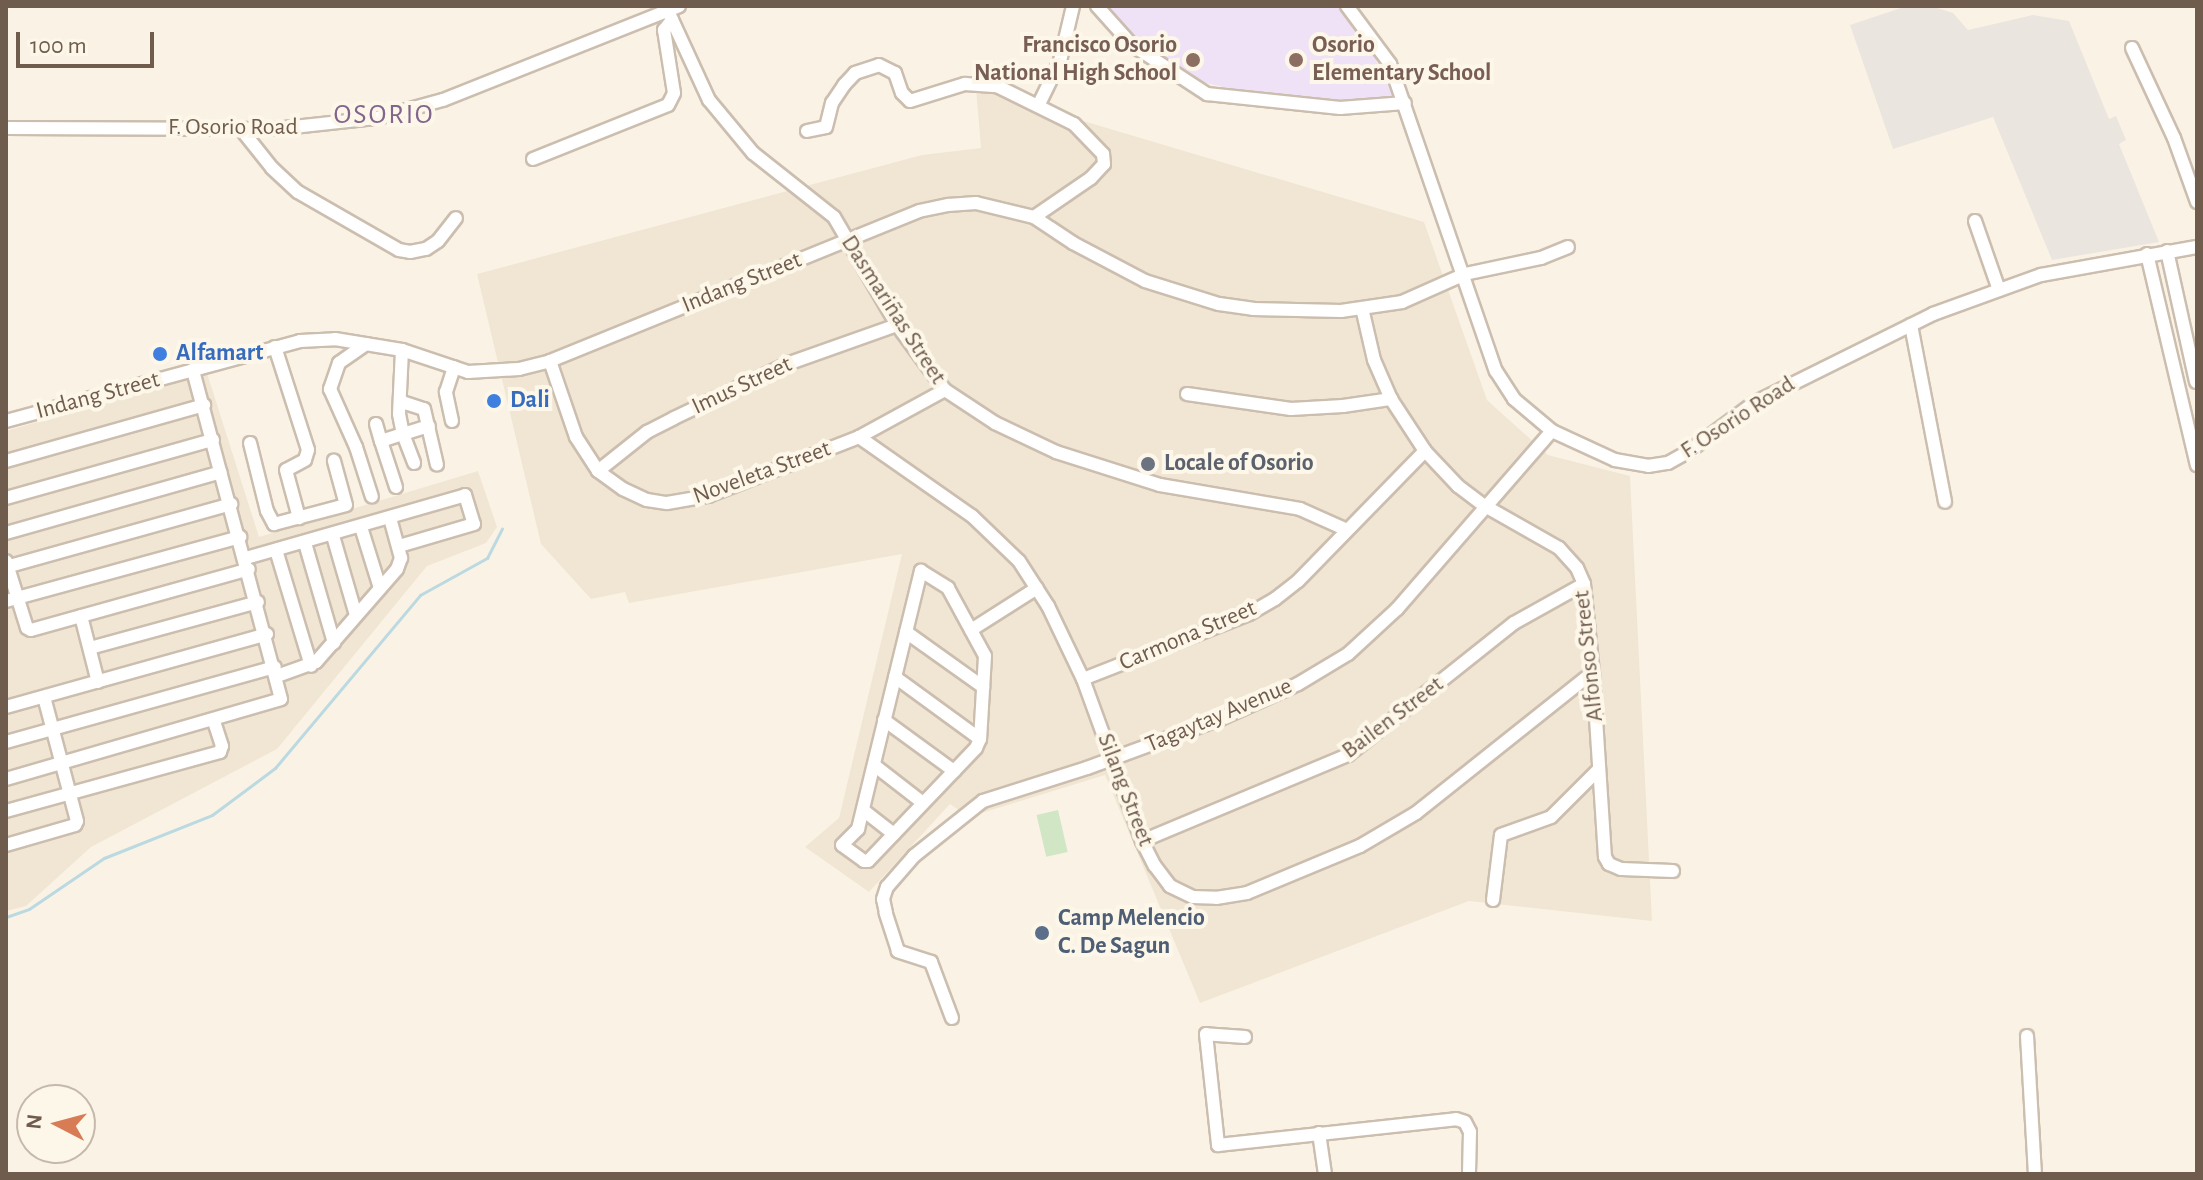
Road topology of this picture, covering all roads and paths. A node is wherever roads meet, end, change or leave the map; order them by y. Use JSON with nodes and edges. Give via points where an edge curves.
{"nodes":[{"id":1,"x":1073,"y":6,"type":"edge"},
{"id":2,"x":1097,"y":6,"type":"edge"},
{"id":3,"x":1347,"y":6,"type":"edge"},
{"id":4,"x":673,"y":12,"type":"edge"},
{"id":5,"x":2132,"y":48,"type":"dead end"},
{"id":6,"x":1405,"y":103,"type":"junction"},
{"id":7,"x":1039,"y":104,"type":"junction"},
{"id":8,"x":6,"y":128,"type":"edge"},
{"id":9,"x":241,"y":129,"type":"junction"},
{"id":10,"x":807,"y":131,"type":"dead end"},
{"id":11,"x":533,"y":159,"type":"dead end"},
{"id":12,"x":2197,"y":202,"type":"edge"},
{"id":13,"x":1034,"y":217,"type":"junction"},
{"id":14,"x":456,"y":218,"type":"dead end"},
{"id":15,"x":1975,"y":221,"type":"dead end"},
{"id":16,"x":846,"y":240,"type":"junction"},
{"id":17,"x":1568,"y":247,"type":"dead end"},
{"id":18,"x":2197,"y":247,"type":"edge"},
{"id":19,"x":2167,"y":251,"type":"junction"},
{"id":20,"x":2147,"y":254,"type":"junction"},
{"id":21,"x":1465,"y":274,"type":"junction"},
{"id":22,"x":1999,"y":290,"type":"junction"},
{"id":23,"x":1362,"y":308,"type":"junction"},
{"id":24,"x":897,"y":325,"type":"junction"},
{"id":25,"x":1911,"y":325,"type":"junction"},
{"id":26,"x":366,"y":344,"type":"junction"},
{"id":27,"x":275,"y":347,"type":"junction"},
{"id":28,"x":402,"y":350,"type":"junction"},
{"id":29,"x":550,"y":361,"type":"junction"},
{"id":30,"x":454,"y":367,"type":"junction"},
{"id":31,"x":193,"y":370,"type":"junction"},
{"id":32,"x":2196,"y":382,"type":"edge"},
{"id":33,"x":945,"y":390,"type":"junction"},
{"id":34,"x":1187,"y":394,"type":"dead end"},
{"id":35,"x":1391,"y":399,"type":"junction"},
{"id":36,"x":402,"y":402,"type":"junction"},
{"id":37,"x":204,"y":405,"type":"junction"},
{"id":38,"x":6,"y":421,"type":"edge"},
{"id":39,"x":452,"y":421,"type":"dead end"},
{"id":40,"x":376,"y":424,"type":"dead end"},
{"id":41,"x":429,"y":426,"type":"junction"},
{"id":42,"x":1552,"y":431,"type":"junction"},
{"id":43,"x":403,"y":434,"type":"junction"},
{"id":44,"x":859,"y":437,"type":"junction"},
{"id":45,"x":213,"y":440,"type":"junction"},
{"id":46,"x":381,"y":441,"type":"junction"},
{"id":47,"x":250,"y":443,"type":"dead end"},
{"id":48,"x":1425,"y":451,"type":"junction"},
{"id":49,"x":6,"y":461,"type":"edge"},
{"id":50,"x":334,"y":461,"type":"dead end"},
{"id":51,"x":414,"y":463,"type":"dead end"},
{"id":52,"x":437,"y":465,"type":"dead end"},
{"id":53,"x":2197,"y":465,"type":"edge"},
{"id":54,"x":598,"y":471,"type":"junction"},
{"id":55,"x":221,"y":472,"type":"junction"},
{"id":56,"x":396,"y":487,"type":"dead end"},
{"id":57,"x":372,"y":497,"type":"dead end"},
{"id":58,"x":6,"y":498,"type":"edge"},
{"id":59,"x":1945,"y":502,"type":"dead end"},
{"id":60,"x":231,"y":504,"type":"junction"},
{"id":61,"x":1485,"y":506,"type":"junction"},
{"id":62,"x":299,"y":518,"type":"junction"},
{"id":63,"x":390,"y":518,"type":"junction"},
{"id":64,"x":361,"y":527,"type":"junction"},
{"id":65,"x":1347,"y":530,"type":"junction"},
{"id":66,"x":6,"y":533,"type":"edge"},
{"id":67,"x":333,"y":536,"type":"junction"},
{"id":68,"x":240,"y":537,"type":"junction"},
{"id":69,"x":305,"y":543,"type":"junction"},
{"id":70,"x":399,"y":546,"type":"junction"},
{"id":71,"x":276,"y":550,"type":"junction"},
{"id":72,"x":247,"y":564,"type":"junction"},
{"id":73,"x":7,"y":565,"type":"edge"},
{"id":74,"x":1584,"y":584,"type":"junction"},
{"id":75,"x":380,"y":588,"type":"junction"},
{"id":76,"x":1037,"y":588,"type":"junction"},
{"id":77,"x":12,"y":600,"type":"edge"},
{"id":78,"x":258,"y":602,"type":"junction"},
{"id":79,"x":356,"y":615,"type":"junction"},
{"id":80,"x":81,"y":616,"type":"junction"},
{"id":81,"x":971,"y":630,"type":"junction"},
{"id":82,"x":906,"y":632,"type":"junction"},
{"id":83,"x":267,"y":634,"type":"junction"},
{"id":84,"x":334,"y":643,"type":"junction"},
{"id":85,"x":90,"y":648,"type":"junction"},
{"id":86,"x":311,"y":666,"type":"junction"},
{"id":87,"x":276,"y":672,"type":"junction"},
{"id":88,"x":1593,"y":672,"type":"junction"},
{"id":89,"x":895,"y":677,"type":"junction"},
{"id":90,"x":1083,"y":679,"type":"junction"},
{"id":91,"x":98,"y":682,"type":"junction"},
{"id":92,"x":983,"y":687,"type":"junction"},
{"id":93,"x":44,"y":697,"type":"junction"},
{"id":94,"x":6,"y":707,"type":"edge"},
{"id":95,"x":884,"y":720,"type":"junction"},
{"id":96,"x":214,"y":721,"type":"junction"},
{"id":97,"x":53,"y":730,"type":"junction"},
{"id":98,"x":980,"y":739,"type":"junction"},
{"id":99,"x":6,"y":742,"type":"edge"},
{"id":100,"x":1113,"y":759,"type":"junction"},
{"id":101,"x":63,"y":763,"type":"junction"},
{"id":102,"x":874,"y":765,"type":"junction"},
{"id":103,"x":1599,"y":769,"type":"junction"},
{"id":104,"x":954,"y":771,"type":"junction"},
{"id":105,"x":6,"y":779,"type":"edge"},
{"id":106,"x":71,"y":793,"type":"junction"},
{"id":107,"x":923,"y":803,"type":"junction"},
{"id":108,"x":863,"y":810,"type":"junction"},
{"id":109,"x":6,"y":811,"type":"edge"},
{"id":110,"x":894,"y":834,"type":"junction"},
{"id":111,"x":1142,"y":841,"type":"junction"},
{"id":112,"x":6,"y":845,"type":"edge"},
{"id":113,"x":1673,"y":871,"type":"dead end"},
{"id":114,"x":1493,"y":900,"type":"dead end"},
{"id":115,"x":952,"y":1018,"type":"dead end"},
{"id":116,"x":2027,"y":1036,"type":"dead end"},
{"id":117,"x":1245,"y":1037,"type":"dead end"},
{"id":118,"x":1319,"y":1133,"type":"junction"},
{"id":119,"x":1325,"y":1174,"type":"edge"},
{"id":120,"x":1469,"y":1174,"type":"edge"},
{"id":121,"x":2035,"y":1174,"type":"edge"}],
"edges":[{"from":1,"to":7,"type":"street","via":[[1060,61]]},
{"from":2,"to":6,"type":"street","via":[[1132,45],[1207,94],[1340,108]]},
{"from":3,"to":6,"type":"street","name":"F. Osorio Road","via":[[1390,64]]},
{"from":4,"to":9,"type":"street","name":"F. Osorio Road","via":[[443,100],[377,118]]},
{"from":4,"to":11,"type":"street","via":[[664,30],[674,93],[668,105]]},
{"from":4,"to":16,"type":"street","name":"Dasmariñas Street","via":[[709,100],[753,153],[831,214]]},
{"from":5,"to":12,"type":"street"},
{"from":6,"to":21,"type":"street","name":"F. Osorio Road"},
{"from":7,"to":10,"type":"street","via":[[997,86],[965,84],[910,101],[895,73],[879,65],[855,73],[832,103],[826,127]]},
{"from":7,"to":13,"type":"street","via":[[1074,124],[1099,147],[1104,164]]},
{"from":8,"to":9,"type":"street","name":"F. Osorio Road"},
{"from":9,"to":14,"type":"street","via":[[298,192],[399,250],[426,249]]},
{"from":13,"to":16,"type":"street","name":"Indang Street","via":[[976,203],[948,205]]},
{"from":13,"to":23,"type":"street","name":"Indang Street","via":[[1145,281],[1196,297],[1253,309]]},
{"from":15,"to":22,"type":"street"},
{"from":16,"to":24,"type":"street","name":"Dasmariñas Street"},
{"from":16,"to":29,"type":"street","name":"Indang Street"},
{"from":17,"to":21,"type":"street","name":"Indang Street"},
{"from":18,"to":19,"type":"street","name":"F. Osorio Road"},
{"from":19,"to":20,"type":"street","name":"F. Osorio Road"},
{"from":19,"to":32,"type":"street"},
{"from":20,"to":22,"type":"street","name":"F. Osorio Road","via":[[2041,275]]},
{"from":20,"to":53,"type":"street"},
{"from":21,"to":23,"type":"street","name":"Indang Street","via":[[1402,302]]},
{"from":21,"to":42,"type":"street","name":"F. Osorio Road","via":[[1496,371],[1514,399]]},
{"from":22,"to":25,"type":"street","name":"F. Osorio Road"},
{"from":23,"to":35,"type":"street","name":"Alfonso Street","via":[[1374,360]]},
{"from":24,"to":33,"type":"street","name":"Dasmariñas Street"},
{"from":24,"to":54,"type":"street","name":"Imus Street","via":[[787,364],[674,418]]},
{"from":25,"to":42,"type":"street","name":"F. Osorio Road","via":[[1754,403],[1668,463],[1648,466],[1615,460]]},
{"from":25,"to":59,"type":"street"},
{"from":26,"to":27,"type":"street","name":"Indang Street","via":[[335,339]]},
{"from":26,"to":28,"type":"street","name":"Indang Street"},
{"from":26,"to":57,"type":"street","via":[[339,363],[330,389]]},
{"from":27,"to":31,"type":"street","name":"Indang Street"},
{"from":27,"to":62,"type":"street","via":[[308,450],[305,460],[286,470]]},
{"from":28,"to":30,"type":"street","name":"Indang Street"},
{"from":28,"to":36,"type":"street"},
{"from":29,"to":30,"type":"street","name":"Indang Street","via":[[499,373]]},
{"from":29,"to":54,"type":"street","name":"Noveleta Street","via":[[576,437]]},
{"from":30,"to":39,"type":"street","via":[[446,392]]},
{"from":31,"to":37,"type":"street"},
{"from":31,"to":38,"type":"street","name":"Indang Street"},
{"from":33,"to":44,"type":"street","name":"Noveleta Street"},
{"from":33,"to":65,"type":"street","name":"Dasmariñas Street","via":[[995,423],[1056,452],[1160,485],[1300,509]]},
{"from":34,"to":35,"type":"street","via":[[1291,409]]},
{"from":35,"to":48,"type":"street","name":"Alfonso Street"},
{"from":36,"to":41,"type":"street","via":[[424,409]]},
{"from":36,"to":43,"type":"street"},
{"from":37,"to":45,"type":"street"},
{"from":37,"to":49,"type":"street"},
{"from":40,"to":46,"type":"street"},
{"from":41,"to":43,"type":"street"},
{"from":41,"to":52,"type":"street"},
{"from":42,"to":61,"type":"street","name":"Tagaytay Avenue"},
{"from":43,"to":46,"type":"street"},
{"from":43,"to":51,"type":"street"},
{"from":44,"to":54,"type":"street","name":"Noveleta Street","via":[[686,502],[647,500]]},
{"from":44,"to":76,"type":"street","name":"Silang Street","via":[[995,534]]},
{"from":45,"to":55,"type":"street"},
{"from":45,"to":58,"type":"street"},
{"from":46,"to":56,"type":"street"},
{"from":47,"to":62,"type":"street","via":[[270,521]]},
{"from":48,"to":61,"type":"street","name":"Alfonso Street"},
{"from":48,"to":65,"type":"street","name":"Carmona Street"},
{"from":50,"to":62,"type":"street","via":[[348,503]]},
{"from":55,"to":60,"type":"street"},
{"from":55,"to":66,"type":"street"},
{"from":60,"to":68,"type":"street"},
{"from":60,"to":73,"type":"street"},
{"from":61,"to":74,"type":"street","name":"Alfonso Street","via":[[1559,548]]},
{"from":61,"to":100,"type":"street","name":"Tagaytay Avenue","via":[[1397,609],[1348,654],[1298,684]]},
{"from":63,"to":64,"type":"street"},
{"from":63,"to":70,"type":"street"},
{"from":63,"to":70,"type":"street","via":[[465,495],[474,524]]},
{"from":64,"to":67,"type":"street"},
{"from":64,"to":75,"type":"street"},
{"from":65,"to":90,"type":"street","name":"Carmona Street","via":[[1298,581],[1249,614]]},
{"from":67,"to":69,"type":"street"},
{"from":67,"to":79,"type":"street"},
{"from":68,"to":72,"type":"street"},
{"from":68,"to":77,"type":"street"},
{"from":69,"to":71,"type":"street"},
{"from":69,"to":84,"type":"street"},
{"from":70,"to":75,"type":"street","via":[[400,564]]},
{"from":71,"to":72,"type":"street"},
{"from":71,"to":86,"type":"street"},
{"from":72,"to":78,"type":"street"},
{"from":72,"to":80,"type":"street"},
{"from":73,"to":77,"type":"street"},
{"from":74,"to":88,"type":"street","name":"Alfonso Street"},
{"from":74,"to":111,"type":"street","name":"Bailen Street","via":[[1514,623],[1348,755]]},
{"from":75,"to":79,"type":"street"},
{"from":76,"to":81,"type":"street"},
{"from":76,"to":90,"type":"street","name":"Silang Street"},
{"from":77,"to":80,"type":"street","via":[[31,630]]},
{"from":78,"to":83,"type":"street"},
{"from":78,"to":85,"type":"street"},
{"from":79,"to":84,"type":"street"},
{"from":80,"to":85,"type":"street"},
{"from":81,"to":82,"type":"street","via":[[948,588],[921,571]]},
{"from":81,"to":92,"type":"street","via":[[985,656]]},
{"from":82,"to":89,"type":"street"},
{"from":82,"to":92,"type":"street"},
{"from":83,"to":87,"type":"street"},
{"from":83,"to":91,"type":"street"},
{"from":84,"to":86,"type":"street"},
{"from":85,"to":91,"type":"street"},
{"from":86,"to":87,"type":"street"},
{"from":87,"to":96,"type":"street","via":[[279,702]]},
{"from":87,"to":97,"type":"street"},
{"from":88,"to":103,"type":"street","name":"Alfonso Street"},
{"from":88,"to":111,"type":"street","name":"Silang Street","via":[[1416,813],[1360,846],[1247,893],[1193,897],[1170,886]]},
{"from":89,"to":95,"type":"street"},
{"from":89,"to":98,"type":"street"},
{"from":90,"to":100,"type":"street","name":"Silang Street"},
{"from":91,"to":93,"type":"street"},
{"from":92,"to":98,"type":"street"},
{"from":93,"to":94,"type":"street"},
{"from":93,"to":97,"type":"street"},
{"from":95,"to":102,"type":"street"},
{"from":95,"to":104,"type":"street"},
{"from":96,"to":101,"type":"street"},
{"from":96,"to":106,"type":"street","via":[[220,752]]},
{"from":97,"to":99,"type":"street"},
{"from":97,"to":101,"type":"street"},
{"from":98,"to":104,"type":"street"},
{"from":100,"to":111,"type":"street","name":"Silang Street"},
{"from":100,"to":115,"type":"street","name":"Tagaytay Avenue","via":[[983,801],[935,837],[887,887],[883,899],[898,951],[931,962]]},
{"from":101,"to":105,"type":"street"},
{"from":101,"to":106,"type":"street"},
{"from":102,"to":107,"type":"street"},
{"from":102,"to":108,"type":"street"},
{"from":103,"to":113,"type":"street","name":"Alfonso Street","via":[[1609,864]]},
{"from":103,"to":114,"type":"street","via":[[1551,817],[1501,835]]},
{"from":104,"to":107,"type":"street"},
{"from":106,"to":109,"type":"street"},
{"from":106,"to":112,"type":"street","via":[[75,825]]},
{"from":107,"to":110,"type":"street"},
{"from":108,"to":110,"type":"street"},
{"from":108,"to":110,"type":"street","via":[[858,829],[842,845],[868,861]]},
{"from":116,"to":121,"type":"street"},
{"from":117,"to":118,"type":"street","via":[[1206,1034],[1218,1145]]},
{"from":118,"to":119,"type":"street"},
{"from":118,"to":120,"type":"street","via":[[1456,1119],[1470,1132]]}]}
